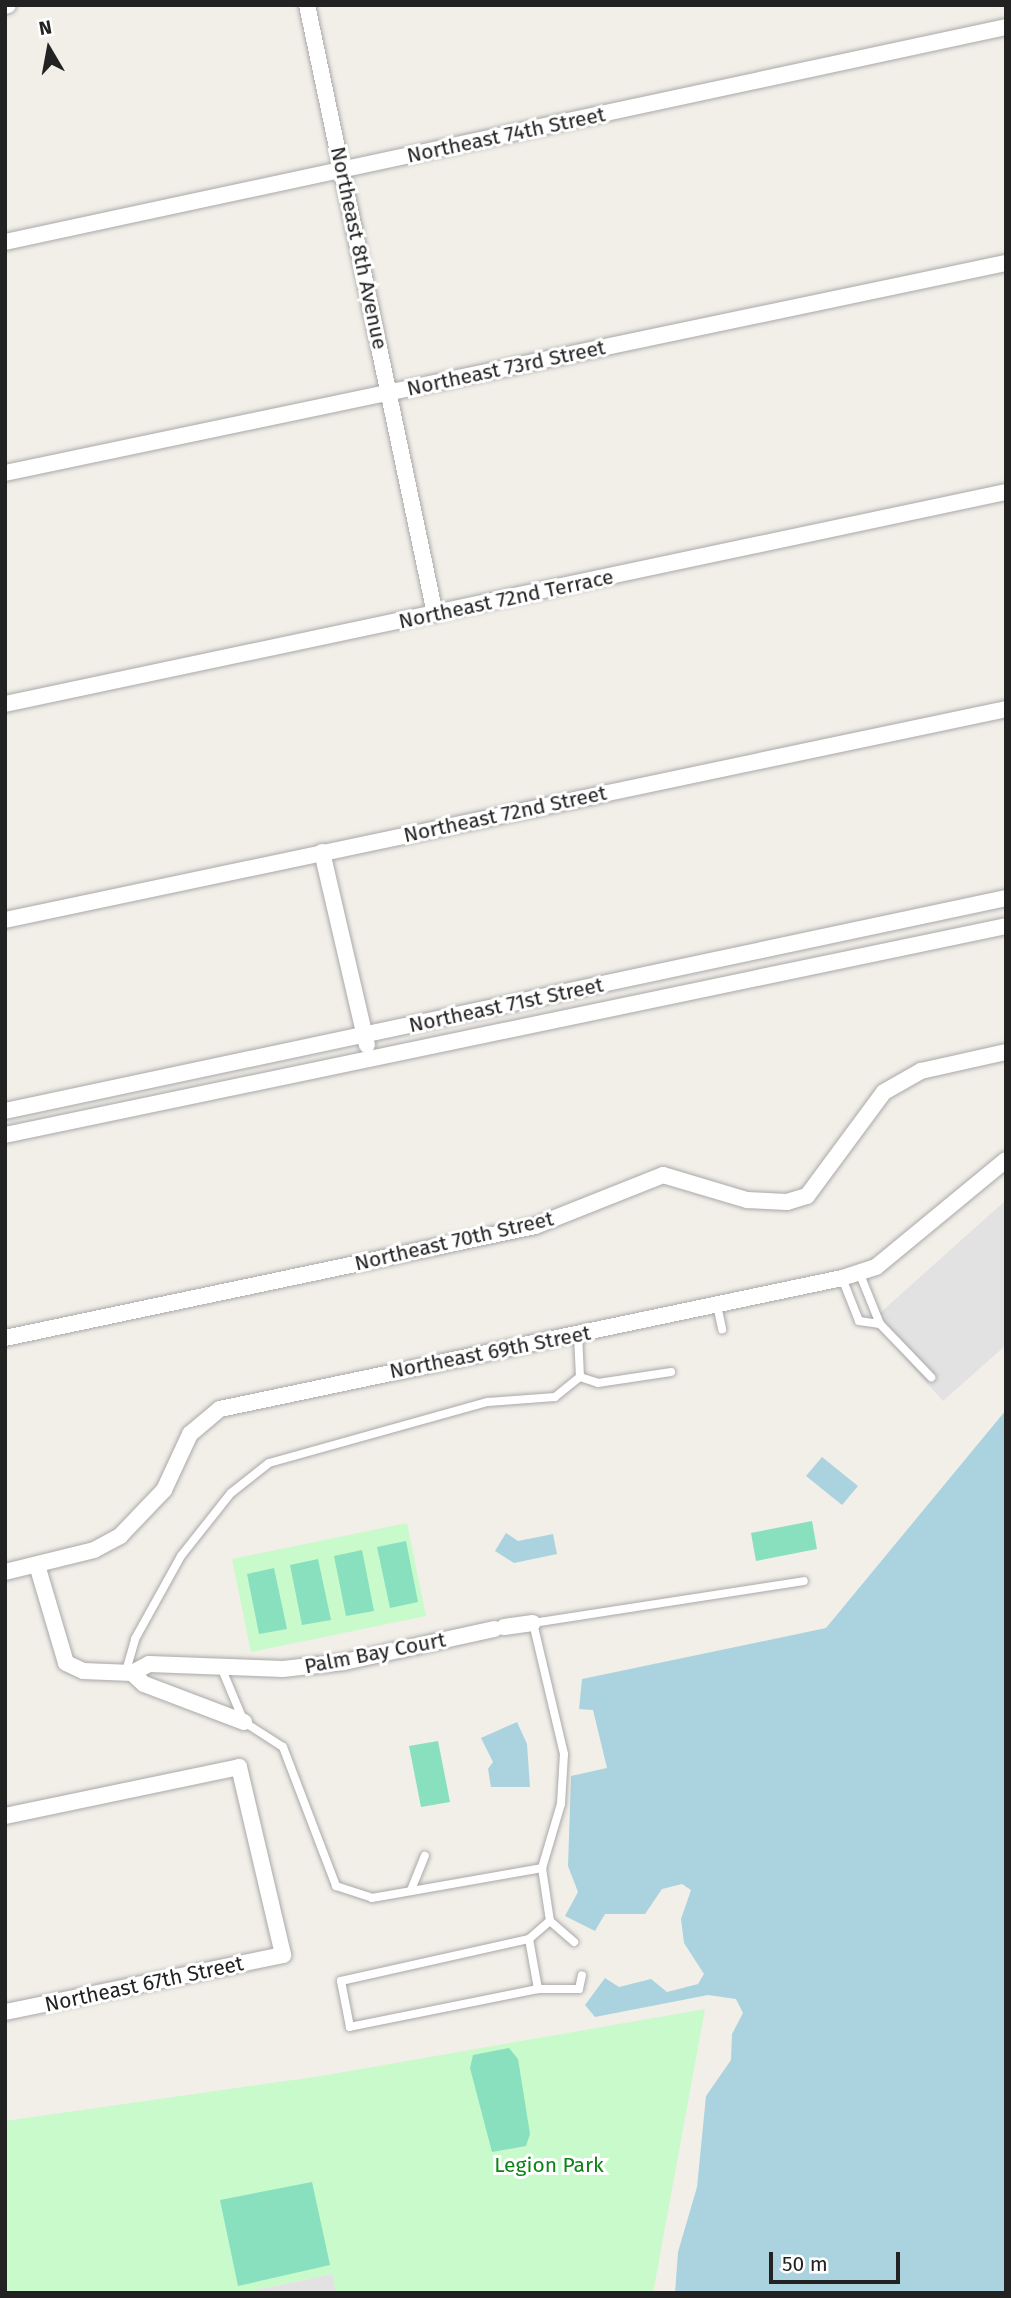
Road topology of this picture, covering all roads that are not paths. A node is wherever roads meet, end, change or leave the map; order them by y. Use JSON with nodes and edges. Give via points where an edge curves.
{"nodes":[{"id":1,"x":307,"y":5,"type":"edge"},
{"id":2,"x":1006,"y":27,"type":"edge"},
{"id":3,"x":343,"y":170,"type":"junction"},
{"id":4,"x":5,"y":242,"type":"edge"},
{"id":5,"x":1006,"y":263,"type":"edge"},
{"id":6,"x":389,"y":393,"type":"junction"},
{"id":7,"x":5,"y":473,"type":"edge"},
{"id":8,"x":1006,"y":492,"type":"edge"},
{"id":9,"x":435,"y":614,"type":"junction"},
{"id":10,"x":5,"y":704,"type":"edge"},
{"id":11,"x":1006,"y":709,"type":"edge"},
{"id":12,"x":323,"y":852,"type":"junction"},
{"id":13,"x":1006,"y":898,"type":"edge"},
{"id":14,"x":5,"y":920,"type":"edge"},
{"id":15,"x":1006,"y":926,"type":"edge"},
{"id":16,"x":365,"y":1035,"type":"junction"},
{"id":17,"x":1006,"y":1052,"type":"edge"},
{"id":18,"x":369,"y":1058,"type":"junction"},
{"id":19,"x":5,"y":1111,"type":"edge"},
{"id":20,"x":5,"y":1135,"type":"edge"},
{"id":21,"x":1006,"y":1160,"type":"edge"},
{"id":22,"x":859,"y":1272,"type":"junction"},
{"id":23,"x":842,"y":1278,"type":"junction"},
{"id":24,"x":717,"y":1305,"type":"junction"},
{"id":25,"x":880,"y":1324,"type":"junction"},
{"id":26,"x":722,"y":1329,"type":"dead end"},
{"id":27,"x":578,"y":1334,"type":"junction"},
{"id":28,"x":5,"y":1338,"type":"edge"},
{"id":29,"x":671,"y":1372,"type":"dead end"},
{"id":30,"x":580,"y":1377,"type":"junction"},
{"id":31,"x":930,"y":1377,"type":"dead end"},
{"id":32,"x":37,"y":1565,"type":"junction"},
{"id":33,"x":5,"y":1572,"type":"edge"},
{"id":34,"x":804,"y":1581,"type":"dead end"},
{"id":35,"x":533,"y":1623,"type":"junction"},
{"id":36,"x":221,"y":1667,"type":"junction"},
{"id":37,"x":129,"y":1672,"type":"junction"},
{"id":38,"x":244,"y":1722,"type":"junction"},
{"id":39,"x":5,"y":1816,"type":"edge"},
{"id":40,"x":425,"y":1856,"type":"dead end"},
{"id":41,"x":542,"y":1868,"type":"junction"},
{"id":42,"x":411,"y":1890,"type":"junction"},
{"id":43,"x":550,"y":1922,"type":"junction"},
{"id":44,"x":529,"y":1939,"type":"junction"},
{"id":45,"x":574,"y":1942,"type":"dead end"},
{"id":46,"x":582,"y":1975,"type":"dead end"},
{"id":47,"x":538,"y":1989,"type":"junction"},
{"id":48,"x":5,"y":2012,"type":"edge"}],
"edges":[{"from":1,"to":3,"type":"street","name":"Northeast 8th Avenue"},
{"from":2,"to":3,"type":"street","name":"Northeast 74th Street"},
{"from":3,"to":4,"type":"street","name":"Northeast 74th Street"},
{"from":3,"to":6,"type":"street","name":"Northeast 8th Avenue"},
{"from":5,"to":6,"type":"street","name":"Northeast 73rd Street"},
{"from":6,"to":7,"type":"street","name":"Northeast 73rd Street"},
{"from":6,"to":9,"type":"street","name":"Northeast 8th Avenue"},
{"from":8,"to":9,"type":"street","name":"Northeast 72nd Terrace"},
{"from":9,"to":10,"type":"street","name":"Northeast 72nd Terrace"},
{"from":11,"to":12,"type":"street","name":"Northeast 72nd Street"},
{"from":12,"to":14,"type":"street","name":"Northeast 72nd Street"},
{"from":12,"to":16,"type":"street"},
{"from":13,"to":16,"type":"street","name":"Northeast 71st Street"},
{"from":15,"to":18,"type":"street","name":"Northeast 71st Street"},
{"from":16,"to":18,"type":"street"},
{"from":16,"to":19,"type":"street","name":"Northeast 71st Street"},
{"from":17,"to":28,"type":"street","name":"Northeast 70th Street","via":[[921,1071],[884,1092],[807,1196],[787,1202],[747,1200],[663,1175],[535,1226]]},
{"from":18,"to":20,"type":"street","name":"Northeast 71st Street"},
{"from":21,"to":22,"type":"street","name":"Northeast 69th Street","via":[[926,1230]]},
{"from":22,"to":23,"type":"street","name":"Northeast 69th Street"},
{"from":22,"to":25,"type":"lane"},
{"from":23,"to":24,"type":"street","name":"Northeast 69th Street"},
{"from":23,"to":25,"type":"lane","via":[[859,1321]]},
{"from":24,"to":26,"type":"lane"},
{"from":24,"to":27,"type":"street","name":"Northeast 69th Street"},
{"from":25,"to":31,"type":"lane"},
{"from":27,"to":30,"type":"lane"},
{"from":27,"to":32,"type":"street","name":"Northeast 69th Street","via":[[220,1409],[190,1434],[164,1490],[120,1536],[94,1550]]},
{"from":29,"to":30,"type":"lane","via":[[598,1383]]},
{"from":30,"to":37,"type":"lane","via":[[555,1397],[488,1402],[269,1463],[231,1493],[181,1556],[135,1639]]},
{"from":32,"to":33,"type":"street","name":"Northeast 69th Street"},
{"from":32,"to":37,"type":"street","name":"Palm Bay Court","via":[[66,1663],[83,1671]]},
{"from":34,"to":35,"type":"lane"},
{"from":35,"to":36,"type":"street","name":"Palm Bay Court","via":[[344,1662]]},
{"from":35,"to":41,"type":"lane","via":[[564,1754],[561,1804]]},
{"from":36,"to":37,"type":"street","name":"Palm Bay Court","via":[[149,1664]]},
{"from":36,"to":38,"type":"lane"},
{"from":37,"to":38,"type":"street","via":[[144,1684]]},
{"from":38,"to":42,"type":"lane","via":[[283,1747],[336,1886],[372,1898]]},
{"from":39,"to":48,"type":"street","name":"Northeast 67th Street","via":[[239,1767],[283,1955]]},
{"from":40,"to":42,"type":"lane"},
{"from":41,"to":42,"type":"lane"},
{"from":41,"to":43,"type":"lane"},
{"from":43,"to":44,"type":"lane"},
{"from":43,"to":45,"type":"lane"},
{"from":44,"to":47,"type":"lane"},
{"from":44,"to":47,"type":"lane","via":[[341,1981],[350,2027]]},
{"from":46,"to":47,"type":"lane","via":[[579,1989]]}]}
